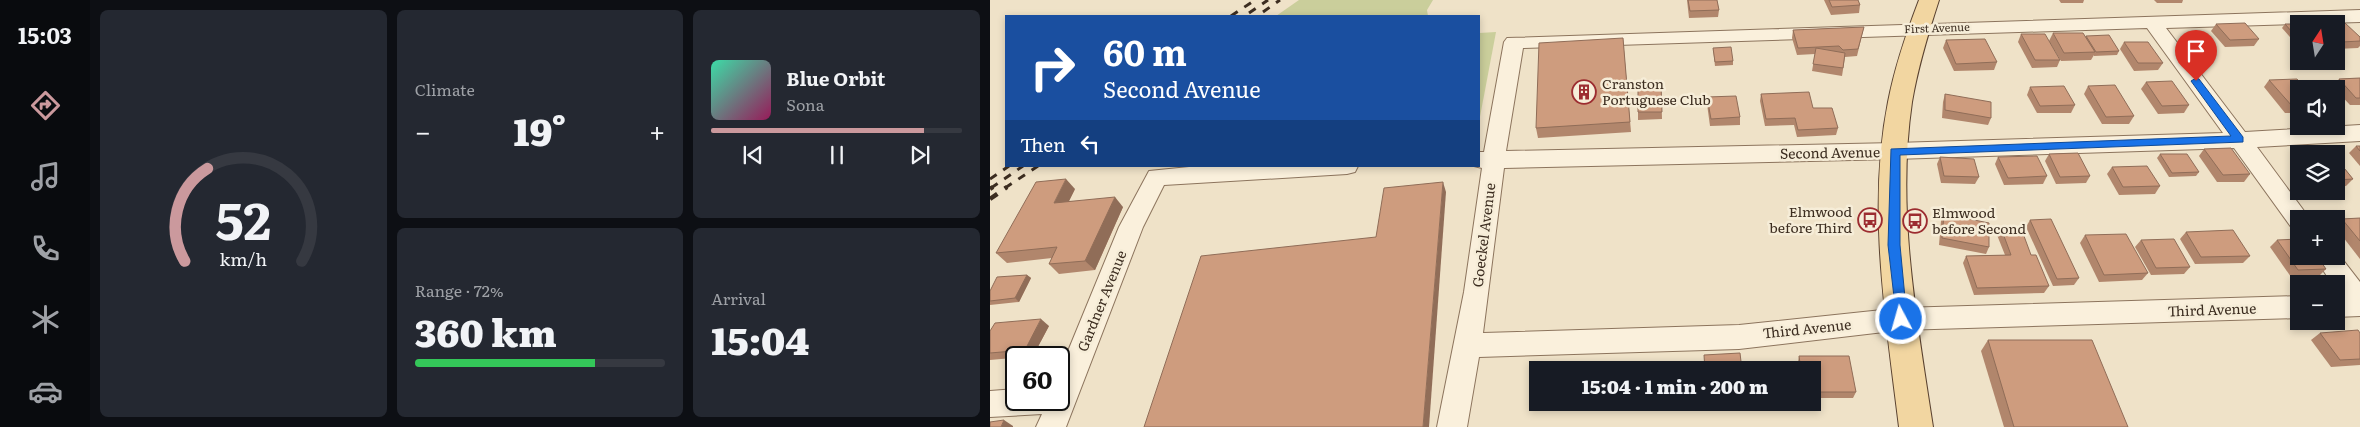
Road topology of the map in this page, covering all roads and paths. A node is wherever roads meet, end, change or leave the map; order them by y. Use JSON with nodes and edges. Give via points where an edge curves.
{"nodes":[{"id":1,"x":1929,"y":0,"type":"edge"},
{"id":2,"x":2360,"y":16,"type":"edge"},
{"id":3,"x":2152,"y":22,"type":"junction"},
{"id":4,"x":1919,"y":29,"type":"junction"},
{"id":5,"x":1514,"y":42,"type":"joint"},
{"id":6,"x":2360,"y":133,"type":"edge"},
{"id":7,"x":2240,"y":140,"type":"junction"},
{"id":8,"x":1894,"y":151,"type":"junction"},
{"id":9,"x":1486,"y":159,"type":"edge"},
{"id":10,"x":1328,"y":167,"type":"edge"},
{"id":11,"x":2292,"y":210,"type":"edge"},
{"id":12,"x":2332,"y":265,"type":"edge"},
{"id":13,"x":2360,"y":304,"type":"edge"},
{"id":14,"x":2345,"y":305,"type":"edge"},
{"id":15,"x":2290,"y":307,"type":"edge"},
{"id":16,"x":1901,"y":319,"type":"junction"},
{"id":17,"x":1466,"y":345,"type":"junction"},
{"id":18,"x":1070,"y":373,"type":"edge"},
{"id":19,"x":1005,"y":403,"type":"edge"},
{"id":20,"x":990,"y":404,"type":"edge"},
{"id":21,"x":1056,"y":411,"type":"edge"},
{"id":22,"x":1051,"y":427,"type":"edge"},
{"id":23,"x":1452,"y":427,"type":"edge"},
{"id":24,"x":1916,"y":427,"type":"edge"}],
"edges":[{"from":1,"to":4,"type":"main road"},
{"from":2,"to":3,"type":"street","name":"First Avenue"},
{"from":3,"to":4,"type":"street","name":"First Avenue"},
{"from":3,"to":7,"type":"street"},
{"from":4,"to":5,"type":"street","name":"First Avenue"},
{"from":4,"to":8,"type":"main road","via":[[1905,75]]},
{"from":5,"to":9,"type":"street","name":"Goeckel Avenue"},
{"from":6,"to":7,"type":"street","name":"Second Avenue"},
{"from":7,"to":8,"type":"street","name":"Second Avenue"},
{"from":7,"to":11,"type":"street"},
{"from":8,"to":9,"type":"street","name":"Second Avenue"},
{"from":8,"to":16,"type":"main road","via":[[1894,245]]},
{"from":9,"to":17,"type":"street","name":"Goeckel Avenue","via":[[1477,292]]},
{"from":10,"to":18,"type":"street","name":"Gardner Avenue","via":[[1157,176],[1130,227]]},
{"from":12,"to":13,"type":"street"},
{"from":13,"to":14,"type":"street"},
{"from":15,"to":16,"type":"street","name":"Third Avenue"},
{"from":16,"to":17,"type":"street","name":"Third Avenue","via":[[1739,337]]},
{"from":16,"to":24,"type":"main road"},
{"from":17,"to":23,"type":"street","name":"Goeckel Avenue"},
{"from":19,"to":20,"type":"street"},
{"from":21,"to":22,"type":"street","name":"Gardner Avenue"}]}
